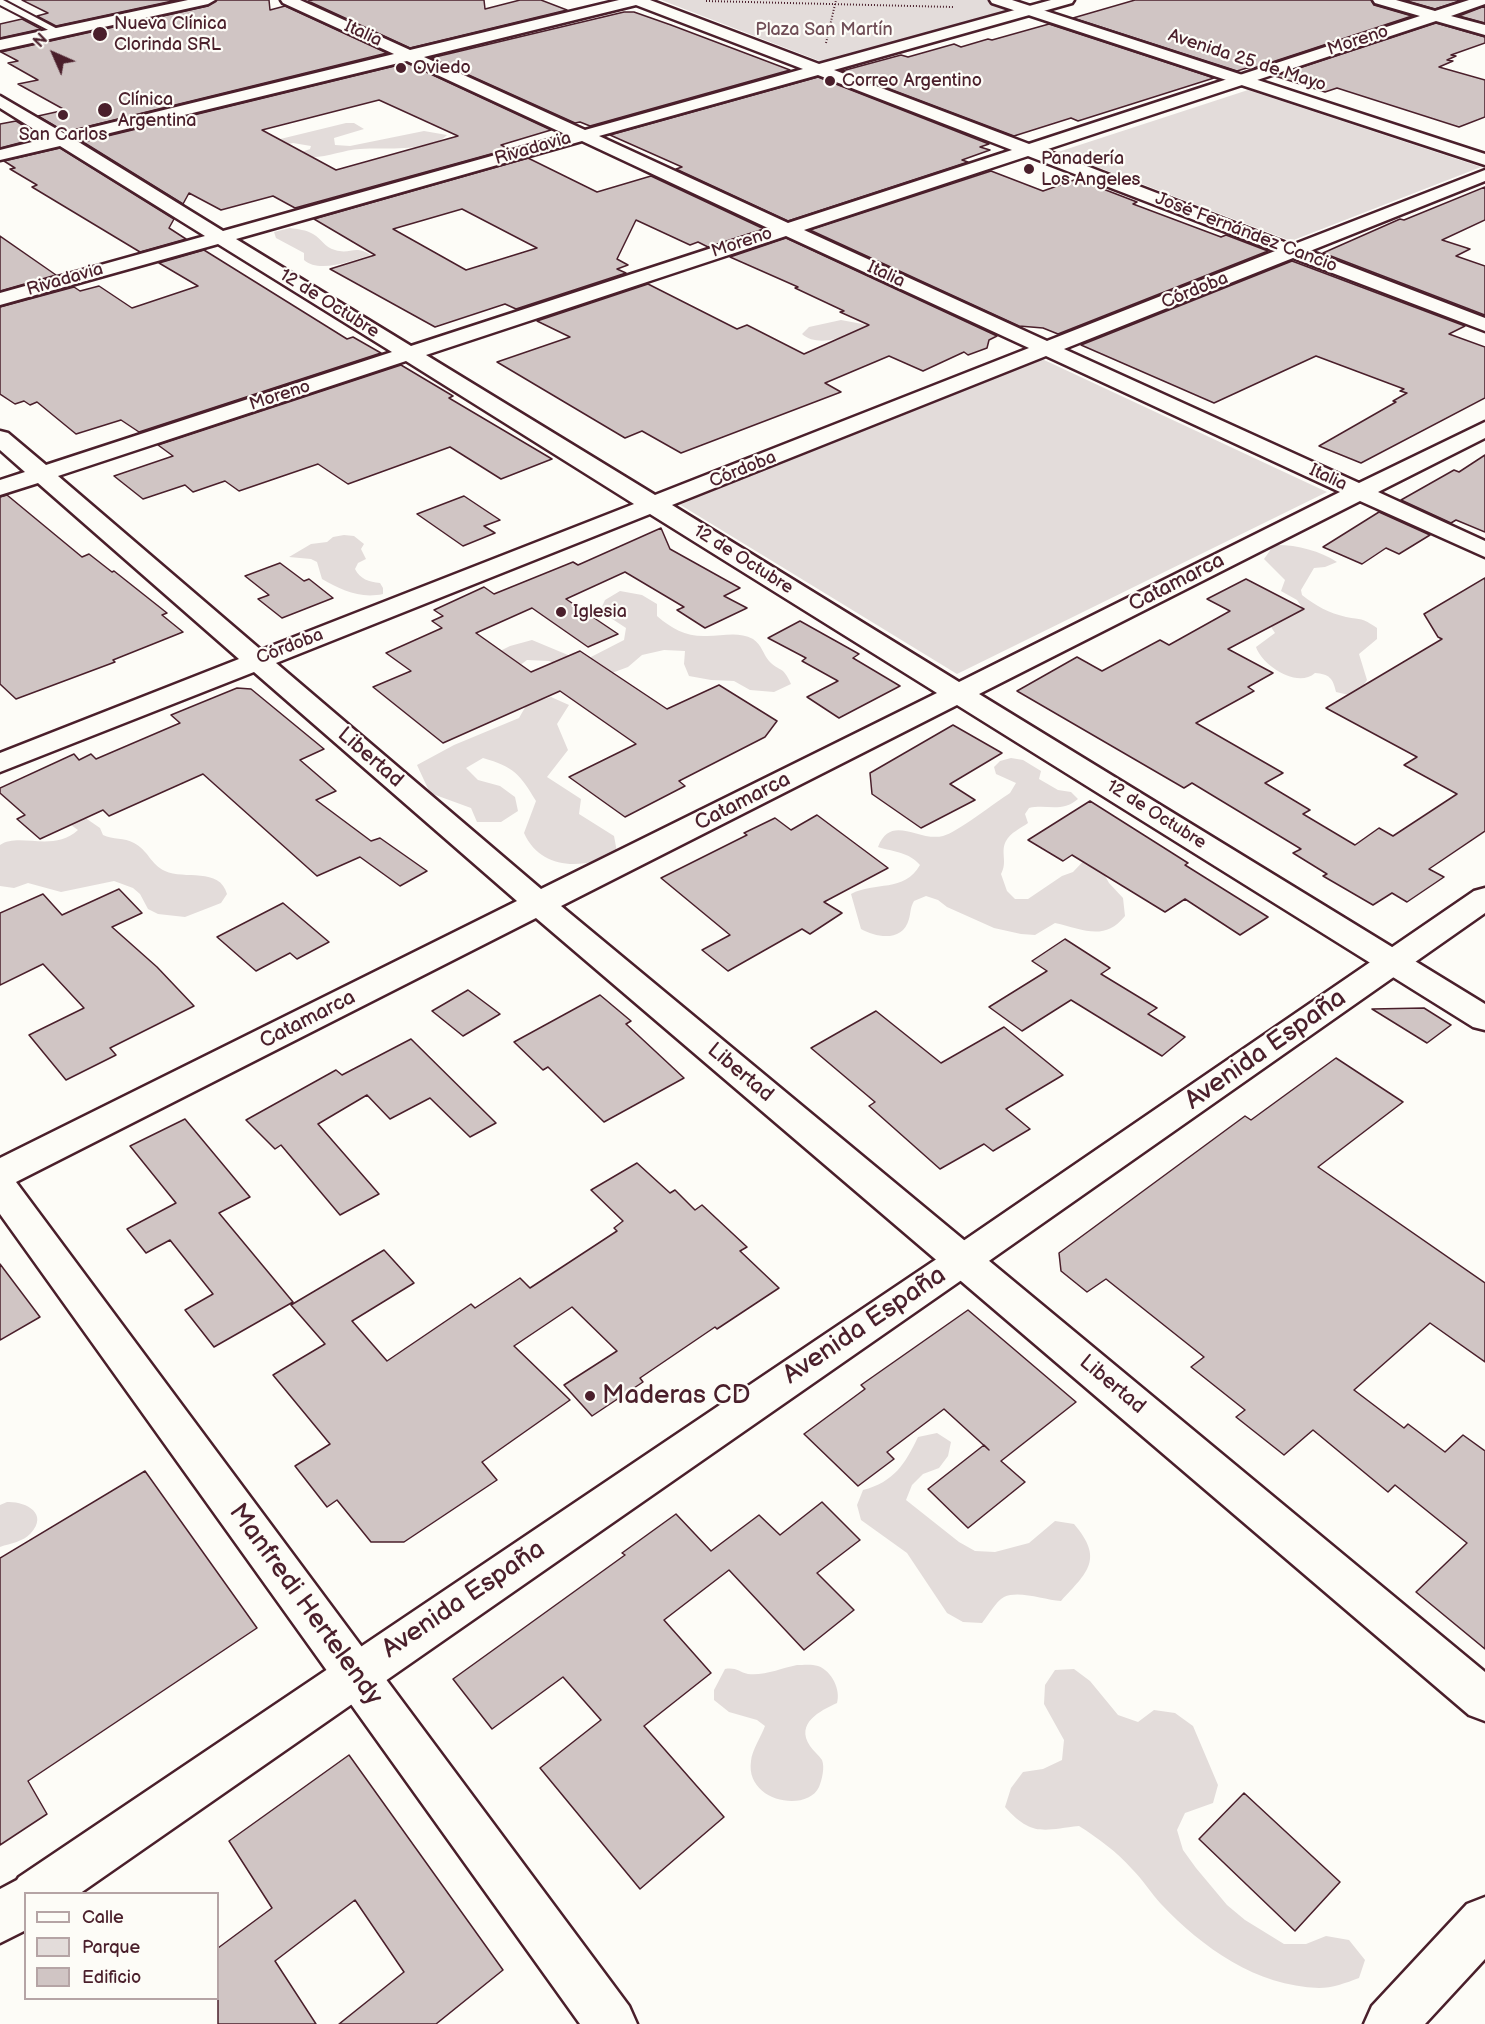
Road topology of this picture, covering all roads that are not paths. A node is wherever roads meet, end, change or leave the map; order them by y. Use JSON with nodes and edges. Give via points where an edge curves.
{"nodes":[{"id":1,"x":208,"y":0,"type":"edge"},
{"id":2,"x":288,"y":0,"type":"edge"},
{"id":3,"x":637,"y":0,"type":"edge"},
{"id":4,"x":998,"y":0,"type":"edge"},
{"id":5,"x":1067,"y":0,"type":"edge"},
{"id":6,"x":1380,"y":0,"type":"edge"},
{"id":7,"x":1484,"y":0,"type":"edge"},
{"id":8,"x":0,"y":2,"type":"edge"},
{"id":9,"x":1029,"y":10,"type":"junction"},
{"id":10,"x":1435,"y":16,"type":"junction"},
{"id":11,"x":1485,"y":30,"type":"edge"},
{"id":12,"x":59,"y":32,"type":"junction"},
{"id":13,"x":0,"y":45,"type":"edge"},
{"id":14,"x":408,"y":55,"type":"junction"},
{"id":15,"x":818,"y":69,"type":"junction"},
{"id":16,"x":1242,"y":80,"type":"junction"},
{"id":17,"x":0,"y":101,"type":"edge"},
{"id":18,"x":582,"y":135,"type":"junction"},
{"id":19,"x":62,"y":139,"type":"junction"},
{"id":20,"x":1029,"y":150,"type":"junction"},
{"id":21,"x":0,"y":155,"type":"edge"},
{"id":22,"x":1485,"y":160,"type":"edge"},
{"id":23,"x":1485,"y":176,"type":"edge"},
{"id":24,"x":785,"y":228,"type":"junction"},
{"id":25,"x":219,"y":236,"type":"junction"},
{"id":26,"x":1293,"y":251,"type":"junction"},
{"id":27,"x":0,"y":299,"type":"edge"},
{"id":28,"x":1485,"y":325,"type":"edge"},
{"id":29,"x":1047,"y":349,"type":"junction"},
{"id":30,"x":409,"y":353,"type":"junction"},
{"id":31,"x":1485,"y":429,"type":"edge"},
{"id":32,"x":0,"y":438,"type":"edge"},
{"id":33,"x":42,"y":474,"type":"junction"},
{"id":34,"x":0,"y":488,"type":"edge"},
{"id":35,"x":1359,"y":492,"type":"junction"},
{"id":36,"x":654,"y":505,"type":"junction"},
{"id":37,"x":1485,"y":550,"type":"edge"},
{"id":38,"x":257,"y":660,"type":"junction"},
{"id":39,"x":958,"y":693,"type":"junction"},
{"id":40,"x":0,"y":763,"type":"edge"},
{"id":41,"x":1485,"y":898,"type":"edge"},
{"id":42,"x":539,"y":904,"type":"junction"},
{"id":43,"x":1393,"y":962,"type":"junction"},
{"id":44,"x":1485,"y":1018,"type":"edge"},
{"id":45,"x":0,"y":1174,"type":"edge"},
{"id":46,"x":0,"y":1187,"type":"edge"},
{"id":47,"x":963,"y":1260,"type":"junction"},
{"id":48,"x":356,"y":1674,"type":"junction"},
{"id":49,"x":1485,"y":1700,"type":"edge"},
{"id":50,"x":37,"y":1892,"type":"edge"},
{"id":51,"x":24,"y":1902,"type":"edge"},
{"id":52,"x":0,"y":1918,"type":"edge"},
{"id":53,"x":1485,"y":1922,"type":"edge"},
{"id":54,"x":611,"y":2024,"type":"edge"},
{"id":55,"x":1390,"y":2024,"type":"edge"}],
"edges":[{"from":1,"to":12,"type":"street"},
{"from":2,"to":14,"type":"street","name":"Italia"},
{"from":3,"to":14,"type":"street"},
{"from":3,"to":15,"type":"street","name":"José Fernández Cancio"},
{"from":4,"to":9,"type":"street","name":"Avenida 25 de Mayo"},
{"from":5,"to":9,"type":"street","name":"Rivadavia"},
{"from":6,"to":10,"type":"street"},
{"from":7,"to":10,"type":"street","name":"Moreno"},
{"from":8,"to":12,"type":"lane"},
{"from":9,"to":15,"type":"street","name":"Rivadavia"},
{"from":9,"to":16,"type":"street","name":"Avenida 25 de Mayo"},
{"from":10,"to":11,"type":"street"},
{"from":10,"to":16,"type":"street","name":"Moreno"},
{"from":12,"to":13,"type":"street"},
{"from":14,"to":18,"type":"street","name":"Italia"},
{"from":14,"to":19,"type":"street"},
{"from":15,"to":18,"type":"street","name":"Rivadavia"},
{"from":15,"to":20,"type":"street","name":"José Fernández Cancio"},
{"from":16,"to":20,"type":"street","name":"Moreno"},
{"from":16,"to":22,"type":"street","name":"Avenida 25 de Mayo"},
{"from":17,"to":19,"type":"street","name":"12 de Octubre"},
{"from":18,"to":24,"type":"street","name":"Italia"},
{"from":18,"to":25,"type":"street","name":"Rivadavia"},
{"from":19,"to":21,"type":"street"},
{"from":19,"to":25,"type":"street","name":"12 de Octubre"},
{"from":20,"to":24,"type":"street","name":"Moreno"},
{"from":20,"to":26,"type":"street","name":"José Fernández Cancio"},
{"from":23,"to":26,"type":"street","name":"Córdoba"},
{"from":24,"to":29,"type":"street","name":"Italia"},
{"from":24,"to":30,"type":"street","name":"Moreno"},
{"from":25,"to":27,"type":"street","name":"Rivadavia"},
{"from":25,"to":30,"type":"street","name":"12 de Octubre"},
{"from":26,"to":28,"type":"street","name":"José Fernández Cancio"},
{"from":26,"to":29,"type":"street","name":"Córdoba"},
{"from":29,"to":35,"type":"street","name":"Italia"},
{"from":29,"to":36,"type":"street","name":"Córdoba"},
{"from":30,"to":33,"type":"street","name":"Moreno"},
{"from":30,"to":36,"type":"street","name":"12 de Octubre"},
{"from":31,"to":35,"type":"street","name":"Catamarca"},
{"from":32,"to":33,"type":"street","name":"Libertad"},
{"from":33,"to":34,"type":"street","name":"Moreno"},
{"from":33,"to":38,"type":"street","name":"Libertad"},
{"from":35,"to":37,"type":"street","name":"Italia"},
{"from":35,"to":39,"type":"street","name":"Catamarca"},
{"from":36,"to":38,"type":"street","name":"Córdoba"},
{"from":36,"to":39,"type":"street","name":"12 de Octubre"},
{"from":38,"to":40,"type":"street","name":"Córdoba"},
{"from":38,"to":42,"type":"street","name":"Libertad"},
{"from":39,"to":42,"type":"street","name":"Catamarca"},
{"from":39,"to":43,"type":"street","name":"12 de Octubre"},
{"from":41,"to":43,"type":"street","name":"Avenida España"},
{"from":42,"to":45,"type":"street","name":"Catamarca"},
{"from":42,"to":47,"type":"street","name":"Libertad"},
{"from":43,"to":44,"type":"street","name":"12 de Octubre"},
{"from":43,"to":47,"type":"street","name":"Avenida España"},
{"from":46,"to":48,"type":"street","name":"Manfredi Hertelendy"},
{"from":47,"to":48,"type":"street","name":"Avenida España"},
{"from":47,"to":49,"type":"street","name":"Libertad"},
{"from":48,"to":50,"type":"street","name":"Avenida España"},
{"from":48,"to":54,"type":"street","name":"Manfredi Hertelendy"},
{"from":51,"to":52,"type":"street"},
{"from":53,"to":55,"type":"street"}]}
